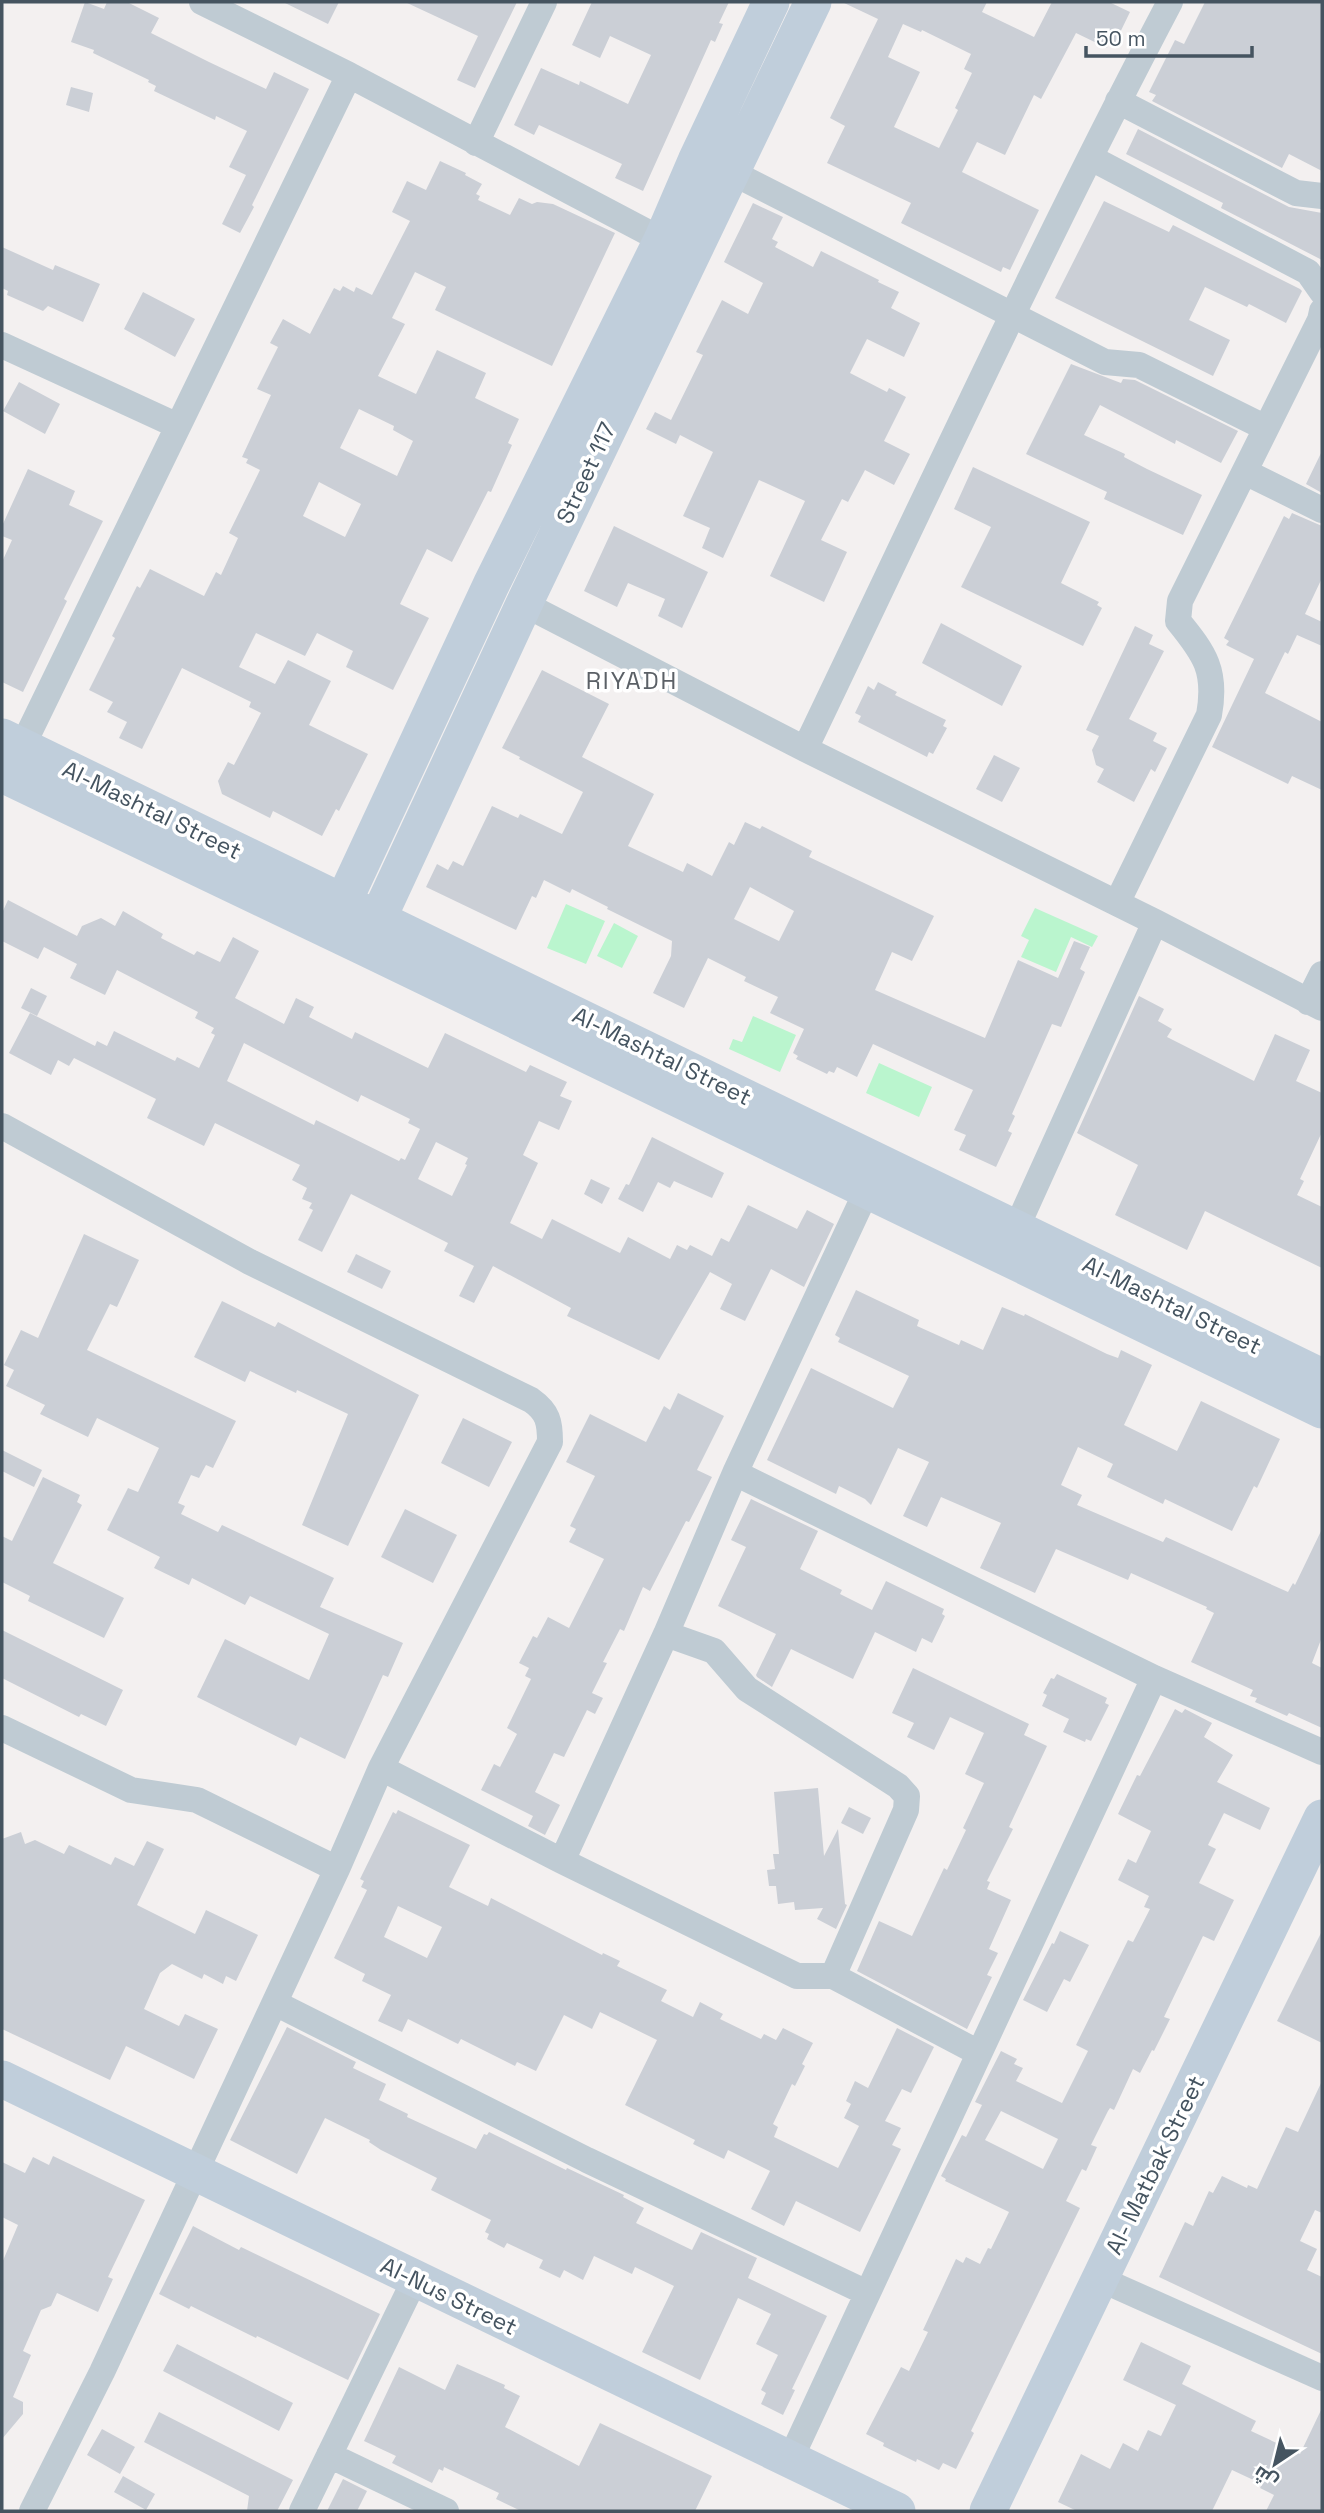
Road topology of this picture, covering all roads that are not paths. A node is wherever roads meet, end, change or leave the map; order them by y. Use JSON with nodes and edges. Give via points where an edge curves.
{"nodes":[{"id":1,"x":202,"y":2,"type":"edge"},
{"id":2,"x":544,"y":2,"type":"edge"},
{"id":3,"x":771,"y":2,"type":"edge"},
{"id":4,"x":813,"y":2,"type":"edge"},
{"id":5,"x":1170,"y":2,"type":"edge"},
{"id":6,"x":349,"y":75,"type":"junction"},
{"id":7,"x":1118,"y":101,"type":"junction"},
{"id":8,"x":476,"y":143,"type":"junction"},
{"id":9,"x":1091,"y":158,"type":"junction"},
{"id":10,"x":731,"y":172,"type":"junction"},
{"id":11,"x":1322,"y":196,"type":"edge"},
{"id":12,"x":662,"y":240,"type":"junction"},
{"id":13,"x":1322,"y":292,"type":"edge"},
{"id":14,"x":1013,"y":316,"type":"junction"},
{"id":15,"x":1322,"y":317,"type":"edge"},
{"id":16,"x":642,"y":318,"type":"junction"},
{"id":17,"x":2,"y":345,"type":"edge"},
{"id":18,"x":178,"y":426,"type":"junction"},
{"id":19,"x":1266,"y":428,"type":"junction"},
{"id":20,"x":1245,"y":472,"type":"junction"},
{"id":21,"x":1322,"y":510,"type":"edge"},
{"id":22,"x":524,"y":604,"type":"junction"},
{"id":23,"x":806,"y":749,"type":"junction"},
{"id":24,"x":7,"y":766,"type":"edge"},
{"id":25,"x":380,"y":827,"type":"junction"},
{"id":26,"x":413,"y":843,"type":"junction"},
{"id":27,"x":1116,"y":903,"type":"junction"},
{"id":28,"x":337,"y":916,"type":"junction"},
{"id":29,"x":1155,"y":922,"type":"junction"},
{"id":30,"x":371,"y":932,"type":"junction"},
{"id":31,"x":1322,"y":974,"type":"edge"},
{"id":32,"x":1315,"y":1005,"type":"edge"},
{"id":33,"x":2,"y":1126,"type":"edge"},
{"id":34,"x":867,"y":1189,"type":"junction"},
{"id":35,"x":1016,"y":1229,"type":"junction"},
{"id":36,"x":1322,"y":1377,"type":"edge"},
{"id":37,"x":1322,"y":1409,"type":"edge"},
{"id":38,"x":735,"y":1473,"type":"junction"},
{"id":39,"x":666,"y":1634,"type":"junction"},
{"id":40,"x":1154,"y":1678,"type":"junction"},
{"id":41,"x":2,"y":1728,"type":"edge"},
{"id":42,"x":1322,"y":1752,"type":"edge"},
{"id":43,"x":381,"y":1768,"type":"junction"},
{"id":44,"x":1322,"y":1818,"type":"edge"},
{"id":45,"x":562,"y":1861,"type":"junction"},
{"id":46,"x":337,"y":1869,"type":"junction"},
{"id":47,"x":833,"y":1976,"type":"junction"},
{"id":48,"x":275,"y":2003,"type":"junction"},
{"id":49,"x":979,"y":2053,"type":"junction"},
{"id":50,"x":2,"y":2079,"type":"edge"},
{"id":51,"x":193,"y":2172,"type":"junction"},
{"id":52,"x":415,"y":2279,"type":"junction"},
{"id":53,"x":1100,"y":2279,"type":"junction"},
{"id":54,"x":867,"y":2293,"type":"junction"},
{"id":55,"x":1322,"y":2378,"type":"edge"},
{"id":56,"x":329,"y":2455,"type":"junction"},
{"id":57,"x":790,"y":2460,"type":"junction"},
{"id":58,"x":32,"y":2511,"type":"edge"},
{"id":59,"x":302,"y":2511,"type":"edge"},
{"id":60,"x":446,"y":2511,"type":"edge"},
{"id":61,"x":897,"y":2511,"type":"edge"},
{"id":62,"x":988,"y":2511,"type":"edge"}],
"edges":[{"from":1,"to":6,"type":"street"},
{"from":2,"to":8,"type":"street"},
{"from":3,"to":12,"type":"street","name":"Street 117"},
{"from":4,"to":10,"type":"street","name":"Street 117"},
{"from":5,"to":7,"type":"street"},
{"from":6,"to":8,"type":"street"},
{"from":6,"to":18,"type":"street"},
{"from":7,"to":9,"type":"street"},
{"from":7,"to":11,"type":"street","via":[[1296,193]]},
{"from":8,"to":12,"type":"street"},
{"from":9,"to":13,"type":"street","via":[[1308,272]]},
{"from":9,"to":14,"type":"street"},
{"from":10,"to":14,"type":"street"},
{"from":10,"to":16,"type":"street","name":"Street 117"},
{"from":12,"to":16,"type":"street","name":"Street 117"},
{"from":14,"to":19,"type":"street","via":[[1105,362],[1139,365]]},
{"from":14,"to":23,"type":"street"},
{"from":15,"to":19,"type":"street"},
{"from":16,"to":22,"type":"street","name":"Street 117"},
{"from":16,"to":25,"type":"street","name":"Street 117","via":[[474,621]]},
{"from":17,"to":18,"type":"street"},
{"from":18,"to":24,"type":"street"},
{"from":19,"to":20,"type":"street"},
{"from":20,"to":21,"type":"street"},
{"from":20,"to":27,"type":"street","via":[[1177,613],[1178,621],[1201,650],[1210,674],[1209,715]]},
{"from":22,"to":23,"type":"street"},
{"from":22,"to":26,"type":"street","name":"Street 117"},
{"from":23,"to":27,"type":"street"},
{"from":24,"to":28,"type":"street","name":"Al-Mashtal Street"},
{"from":25,"to":26,"type":"street"},
{"from":25,"to":28,"type":"street","name":"Street 117"},
{"from":26,"to":30,"type":"street","name":"Street 117"},
{"from":27,"to":29,"type":"street"},
{"from":28,"to":30,"type":"street","name":"Al-Mashtal Street"},
{"from":29,"to":32,"type":"street"},
{"from":29,"to":35,"type":"street"},
{"from":30,"to":34,"type":"street","name":"Al-Mashtal Street"},
{"from":30,"to":35,"type":"street","name":"Al-Mashtal Street"},
{"from":31,"to":32,"type":"street"},
{"from":33,"to":43,"type":"street","via":[[250,1262],[544,1409],[550,1442]]},
{"from":34,"to":37,"type":"street","name":"Al-Mashtal Street"},
{"from":34,"to":38,"type":"street"},
{"from":35,"to":36,"type":"street","name":"Al-Mashtal Street"},
{"from":38,"to":39,"type":"street"},
{"from":38,"to":40,"type":"street"},
{"from":39,"to":45,"type":"street"},
{"from":39,"to":47,"type":"street","via":[[714,1651],[747,1689],[898,1786],[906,1796],[906,1810]]},
{"from":40,"to":42,"type":"street"},
{"from":40,"to":49,"type":"street"},
{"from":41,"to":46,"type":"street","via":[[131,1790],[197,1800]]},
{"from":43,"to":45,"type":"street"},
{"from":43,"to":46,"type":"street"},
{"from":44,"to":53,"type":"street","name":"Al- Matbak Street"},
{"from":45,"to":47,"type":"street","via":[[797,1976]]},
{"from":46,"to":48,"type":"street"},
{"from":47,"to":49,"type":"street"},
{"from":48,"to":51,"type":"street"},
{"from":48,"to":54,"type":"street","via":[[587,2160]]},
{"from":49,"to":54,"type":"street"},
{"from":50,"to":51,"type":"street","name":"Al-Nus Street"},
{"from":51,"to":52,"type":"street","name":"Al-Nus Street"},
{"from":51,"to":58,"type":"street","via":[[102,2372]]},
{"from":52,"to":56,"type":"street"},
{"from":52,"to":57,"type":"street","name":"Al-Nus Street"},
{"from":53,"to":55,"type":"street"},
{"from":53,"to":62,"type":"street","name":"Al- Matbak Street"},
{"from":54,"to":57,"type":"street"},
{"from":56,"to":59,"type":"street"},
{"from":56,"to":60,"type":"street"},
{"from":57,"to":61,"type":"street","name":"Al-Nus Street"}]}
